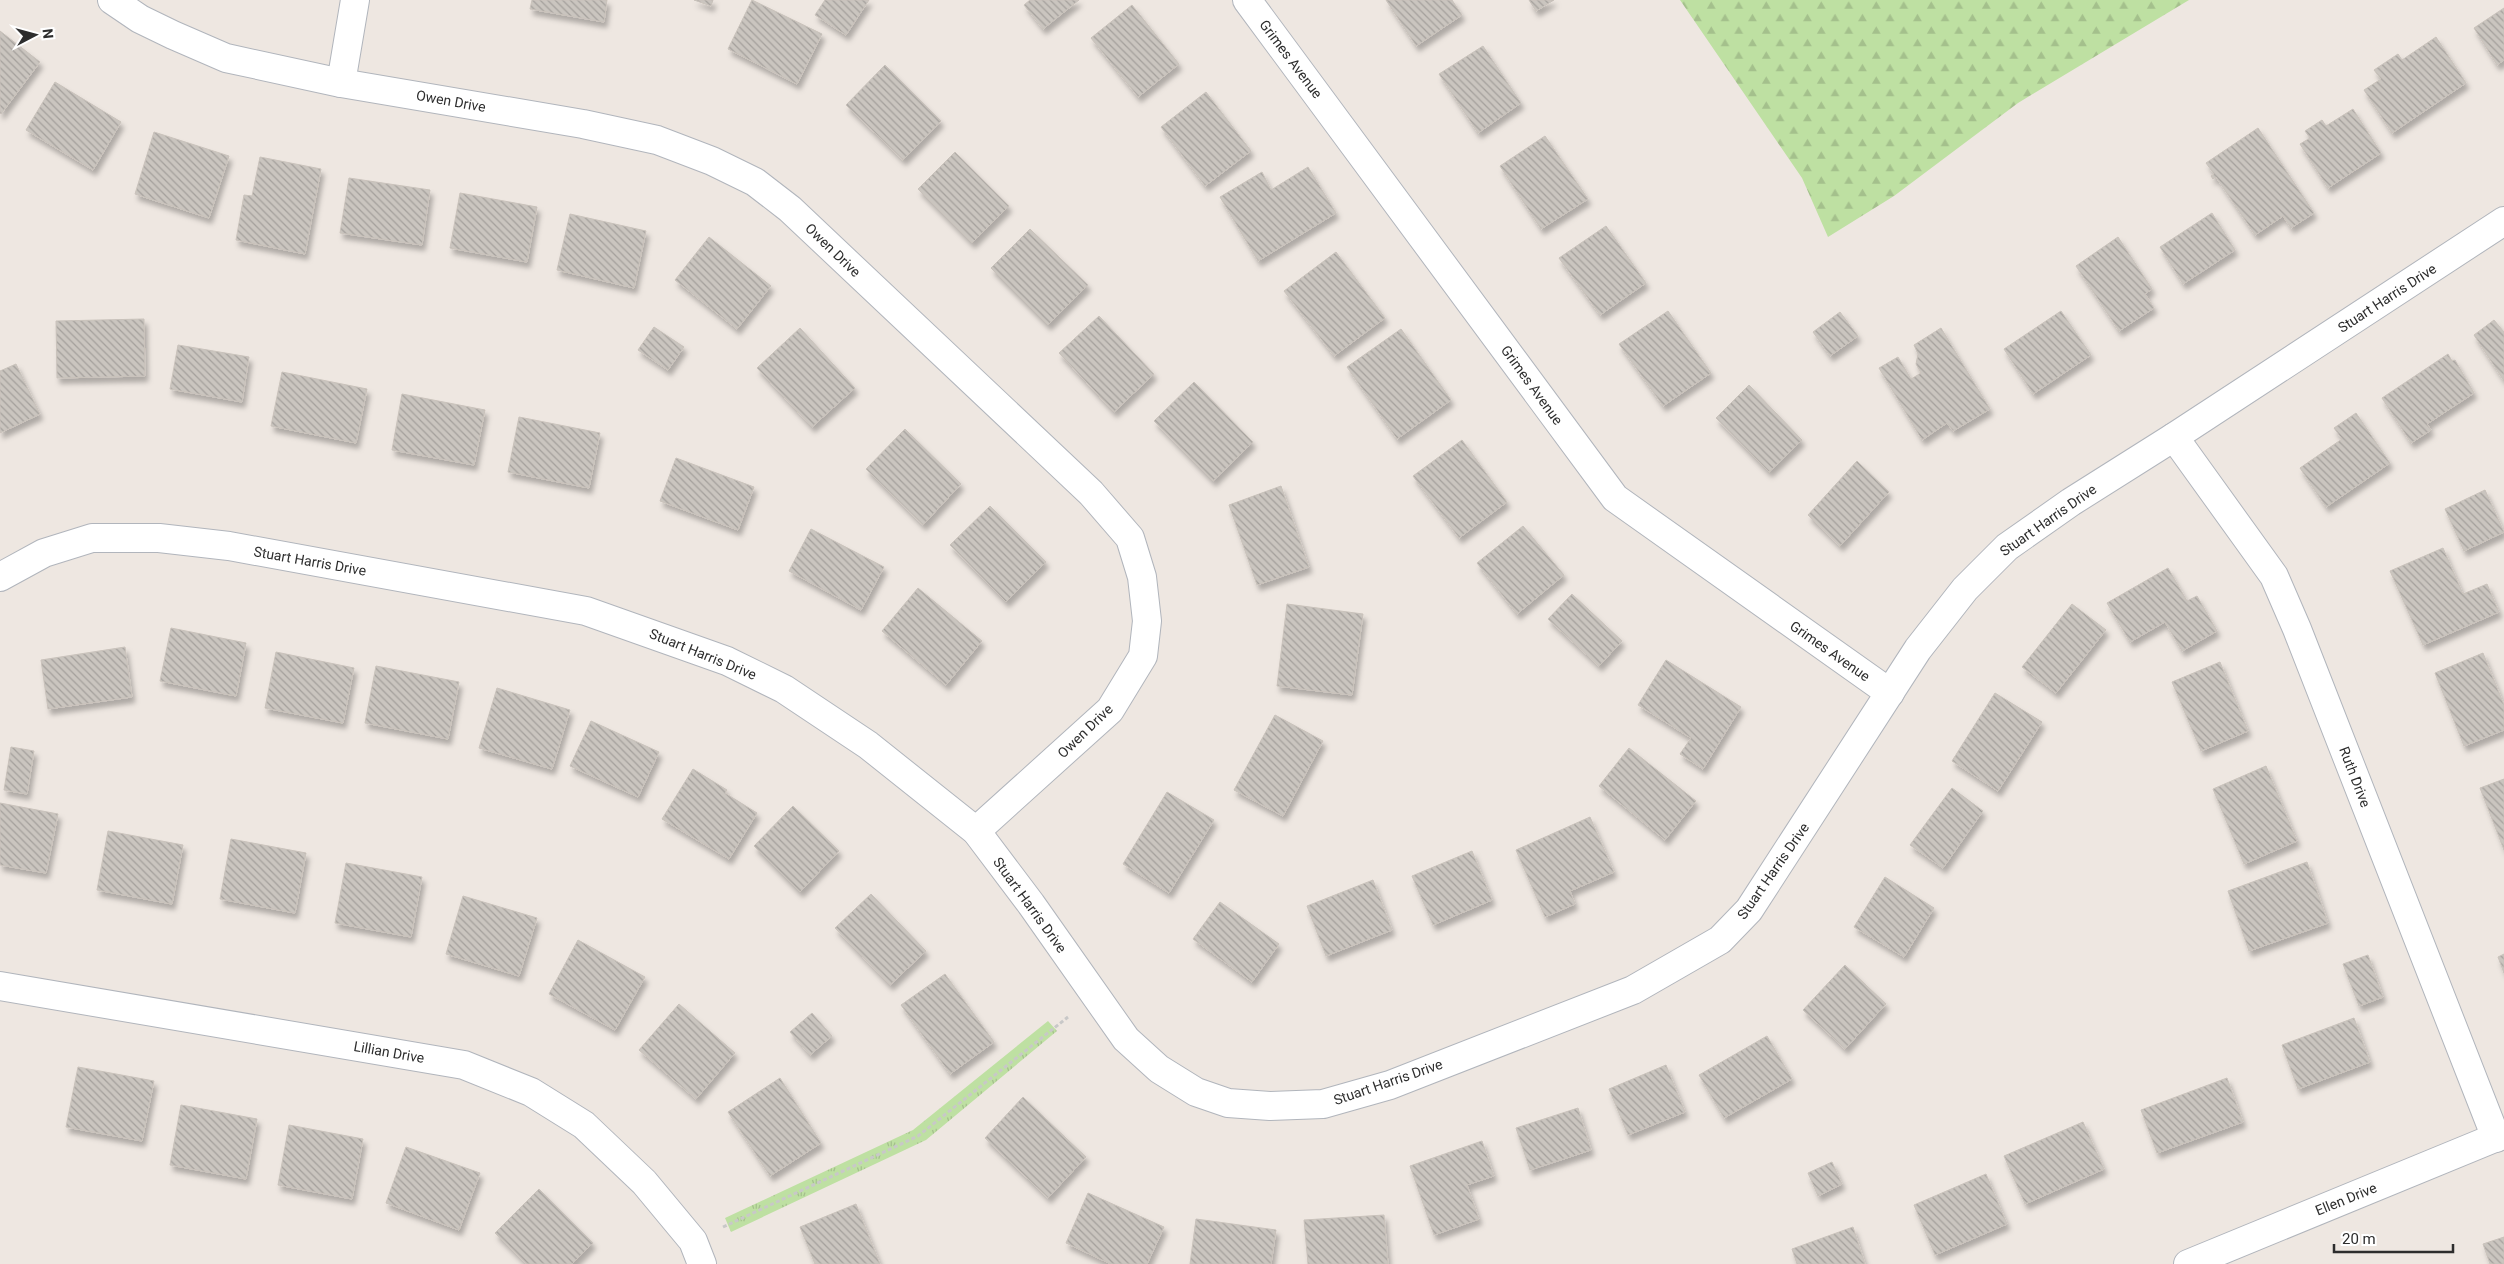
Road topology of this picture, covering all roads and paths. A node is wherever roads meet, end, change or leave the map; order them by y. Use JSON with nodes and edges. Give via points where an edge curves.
{"nodes":[{"id":1,"x":112,"y":0,"type":"edge"},
{"id":2,"x":355,"y":0,"type":"edge"},
{"id":3,"x":1247,"y":0,"type":"edge"},
{"id":4,"x":341,"y":82,"type":"junction"},
{"id":5,"x":2504,"y":221,"type":"edge"},
{"id":6,"x":2174,"y":437,"type":"junction"},
{"id":7,"x":0,"y":577,"type":"edge"},
{"id":8,"x":1890,"y":693,"type":"junction"},
{"id":9,"x":976,"y":831,"type":"junction"},
{"id":10,"x":0,"y":986,"type":"edge"},
{"id":11,"x":1094,"y":997,"type":"junction"},
{"id":12,"x":2500,"y":1136,"type":"edge"},
{"id":13,"x":698,"y":1252,"type":"edge"},
{"id":14,"x":2188,"y":1264,"type":"edge"}],
"edges":[{"from":1,"to":4,"type":"street","name":"Owen Drive","via":[[173,35],[226,58]]},
{"from":2,"to":4,"type":"street"},
{"from":3,"to":8,"type":"street","name":"Grimes Avenue","via":[[1615,498]]},
{"from":4,"to":9,"type":"street","name":"Owen Drive","via":[[657,140],[755,182],[790,209],[1096,499],[1130,538],[1142,577],[1147,621],[1143,656],[1110,710]]},
{"from":5,"to":6,"type":"street","name":"Stuart Harris Drive"},
{"from":6,"to":8,"type":"street","name":"Stuart Harris Drive","via":[[2007,547],[1965,588],[1918,649]]},
{"from":6,"to":12,"type":"street","name":"Ruth Drive","via":[[2274,576]]},
{"from":7,"to":9,"type":"street","name":"Stuart Harris Drive","via":[[44,553],[92,538],[159,538],[229,546],[586,611],[728,661],[784,689],[868,745]]},
{"from":8,"to":11,"type":"street","name":"Stuart Harris Drive","via":[[1749,910],[1720,940],[1633,990],[1390,1085],[1323,1104],[1270,1106],[1228,1103],[1196,1092],[1159,1069],[1126,1039]]},
{"from":9,"to":11,"type":"street","name":"Stuart Harris Drive","via":[[1031,904]]},
{"from":10,"to":13,"type":"street","name":"Lillian Drive","via":[[464,1065],[531,1092],[584,1125],[644,1182]]},
{"from":11,"to":13,"type":"path","via":[[918,1136]]},
{"from":12,"to":14,"type":"street","name":"Ellen Drive"}]}
